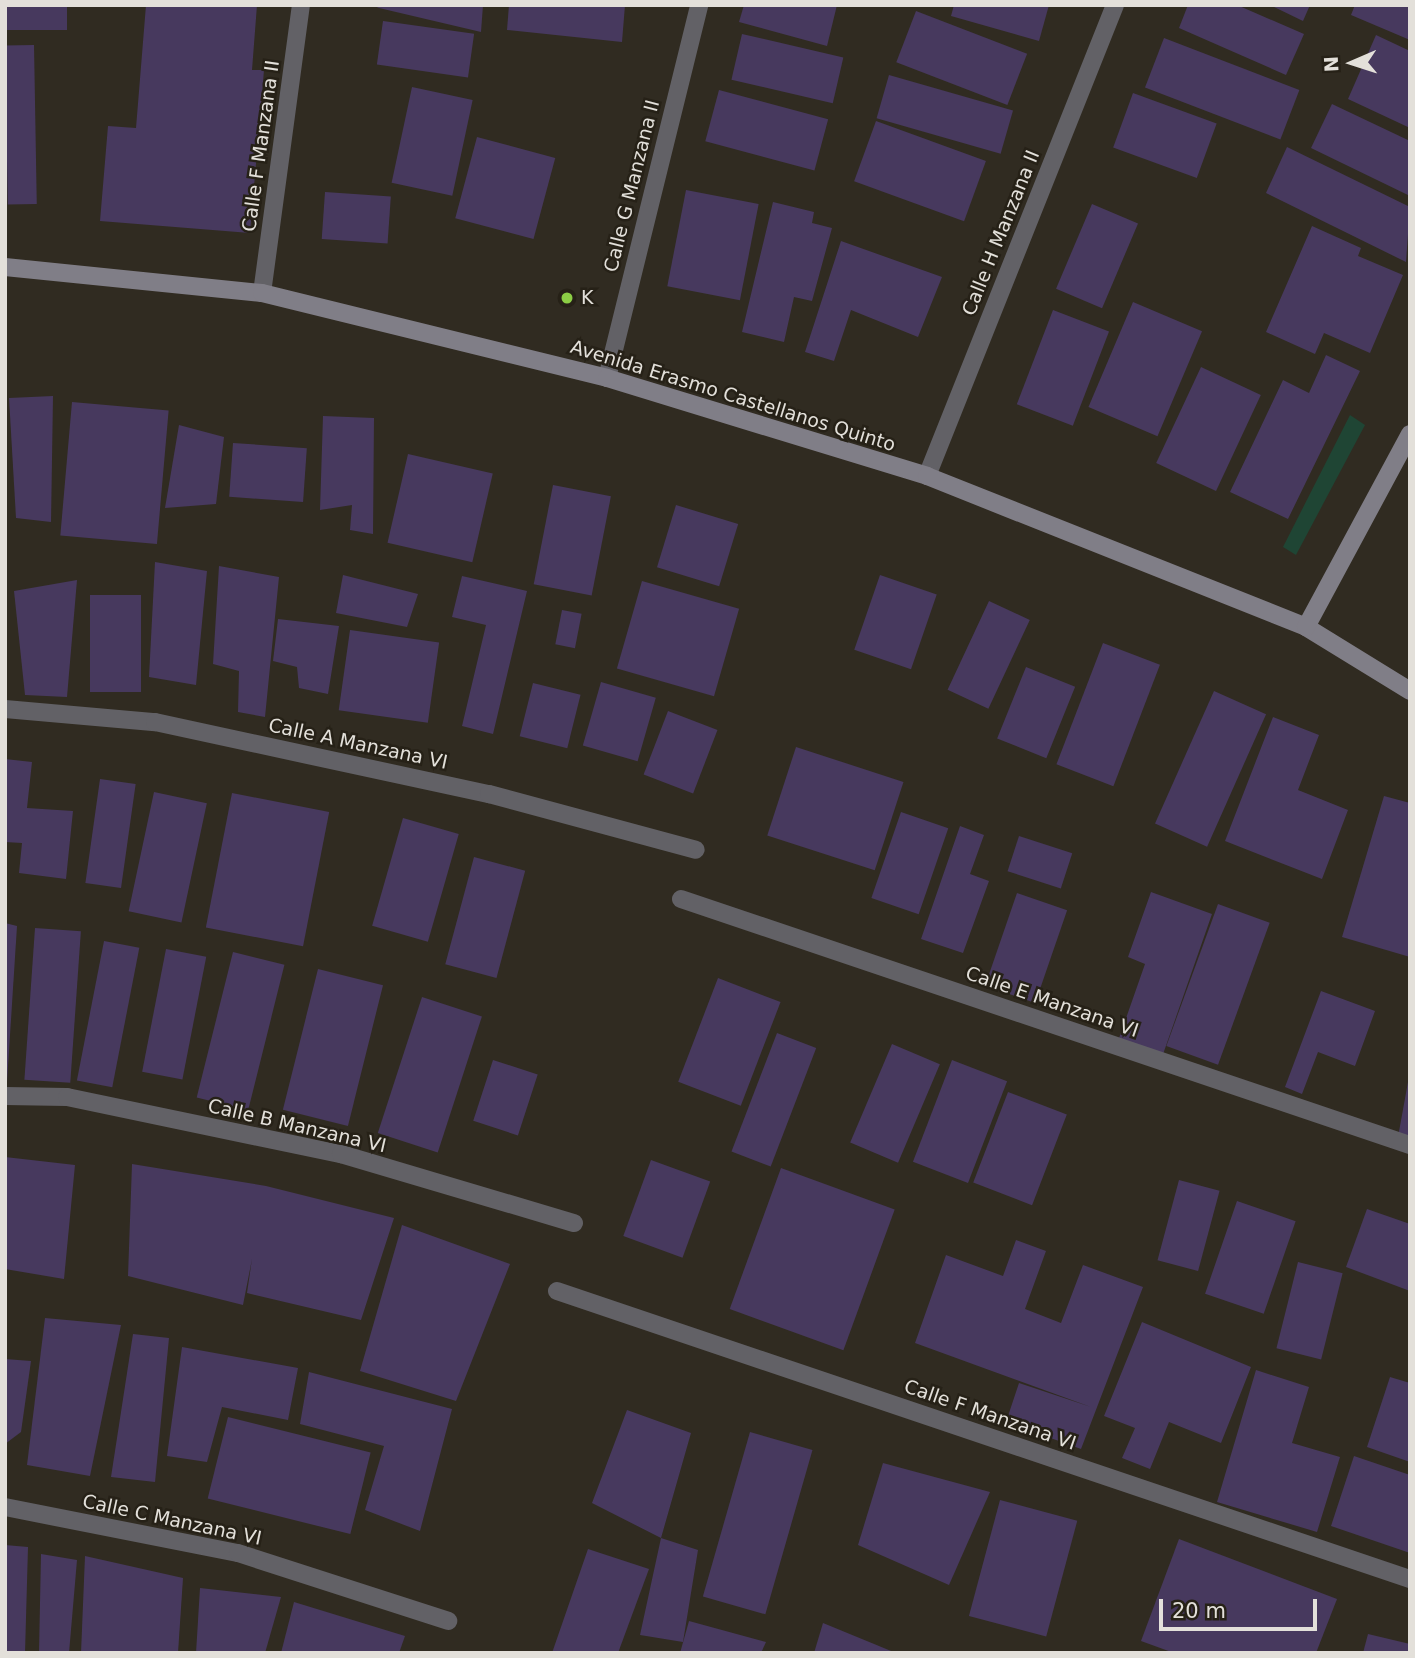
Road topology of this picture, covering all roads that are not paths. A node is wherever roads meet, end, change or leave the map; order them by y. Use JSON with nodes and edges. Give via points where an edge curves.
{"nodes":[{"id":1,"x":301,"y":5,"type":"edge"},
{"id":2,"x":699,"y":5,"type":"edge"},
{"id":3,"x":1115,"y":5,"type":"edge"},
{"id":4,"x":5,"y":267,"type":"edge"},
{"id":5,"x":262,"y":293,"type":"junction"},
{"id":6,"x":607,"y":378,"type":"junction"},
{"id":7,"x":1410,"y":434,"type":"edge"},
{"id":8,"x":926,"y":477,"type":"junction"},
{"id":9,"x":1306,"y":627,"type":"junction"},
{"id":10,"x":1410,"y":691,"type":"edge"},
{"id":11,"x":5,"y":709,"type":"edge"},
{"id":12,"x":696,"y":850,"type":"dead end"},
{"id":13,"x":681,"y":899,"type":"dead end"},
{"id":14,"x":5,"y":1096,"type":"edge"},
{"id":15,"x":1410,"y":1145,"type":"edge"},
{"id":16,"x":574,"y":1223,"type":"dead end"},
{"id":17,"x":557,"y":1291,"type":"dead end"},
{"id":18,"x":5,"y":1507,"type":"edge"},
{"id":19,"x":1410,"y":1579,"type":"edge"},
{"id":20,"x":448,"y":1621,"type":"dead end"}],
"edges":[{"from":1,"to":5,"type":"street","name":"Calle F Manzana II"},
{"from":2,"to":6,"type":"street","name":"Calle G Manzana II"},
{"from":3,"to":8,"type":"street","name":"Calle H Manzana II"},
{"from":4,"to":5,"type":"street","name":"Avenida Erasmo Castellanos Quinto"},
{"from":5,"to":6,"type":"street","name":"Avenida Erasmo Castellanos Quinto"},
{"from":6,"to":8,"type":"street","name":"Avenida Erasmo Castellanos Quinto"},
{"from":7,"to":9,"type":"street"},
{"from":8,"to":9,"type":"street","name":"Avenida Erasmo Castellanos Quinto"},
{"from":9,"to":10,"type":"street","name":"Avenida Erasmo Castellanos Quinto"},
{"from":11,"to":12,"type":"street","name":"Calle A Manzana VI","via":[[155,722],[489,794]]},
{"from":13,"to":15,"type":"street","name":"Calle E Manzana VI"},
{"from":14,"to":16,"type":"street","name":"Calle B Manzana VI","via":[[67,1097],[341,1154]]},
{"from":17,"to":19,"type":"street","name":"Calle F Manzana VI"},
{"from":18,"to":20,"type":"street","name":"Calle C Manzana VI","via":[[238,1553]]}]}
